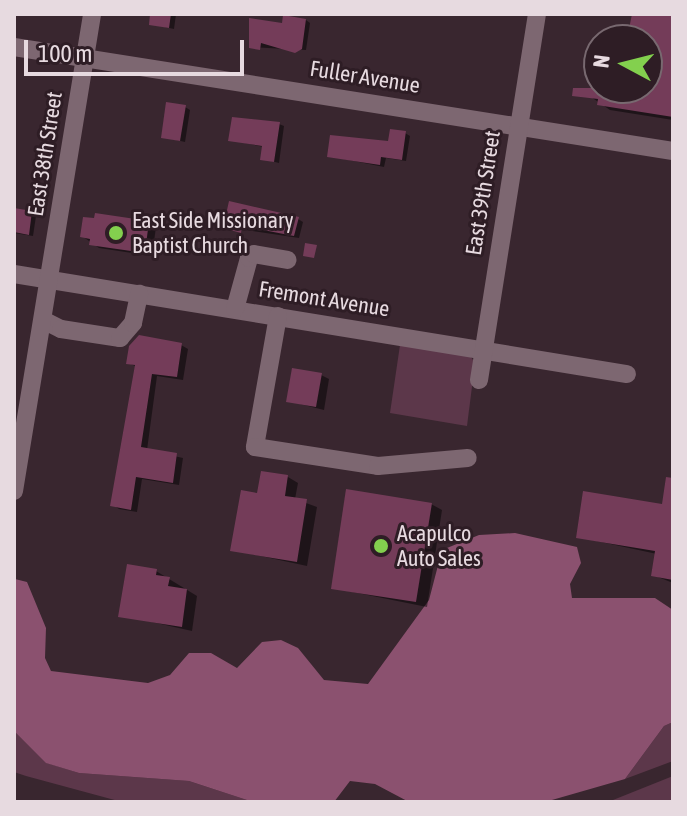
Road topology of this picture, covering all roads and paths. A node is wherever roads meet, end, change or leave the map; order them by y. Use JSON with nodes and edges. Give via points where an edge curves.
{"nodes":[{"id":1,"x":92,"y":14,"type":"edge"},
{"id":2,"x":537,"y":14,"type":"edge"},
{"id":3,"x":14,"y":47,"type":"edge"},
{"id":4,"x":85,"y":59,"type":"junction"},
{"id":5,"x":518,"y":125,"type":"junction"},
{"id":6,"x":673,"y":151,"type":"edge"},
{"id":7,"x":287,"y":260,"type":"dead end"},
{"id":8,"x":14,"y":274,"type":"edge"},
{"id":9,"x":50,"y":279,"type":"junction"},
{"id":10,"x":139,"y":294,"type":"junction"},
{"id":11,"x":235,"y":309,"type":"junction"},
{"id":12,"x":278,"y":316,"type":"junction"},
{"id":13,"x":43,"y":320,"type":"junction"},
{"id":14,"x":483,"y":349,"type":"junction"},
{"id":15,"x":627,"y":374,"type":"dead end"},
{"id":16,"x":479,"y":380,"type":"dead end"},
{"id":17,"x":468,"y":458,"type":"dead end"},
{"id":18,"x":14,"y":491,"type":"edge"}],
"edges":[{"from":1,"to":4,"type":"street","name":"East 38th Street"},
{"from":2,"to":5,"type":"street","name":"East 39th Street"},
{"from":3,"to":4,"type":"street","name":"Fuller Avenue"},
{"from":4,"to":5,"type":"street","name":"Fuller Avenue"},
{"from":4,"to":9,"type":"street","name":"East 38th Street"},
{"from":5,"to":6,"type":"street","name":"Fuller Avenue"},
{"from":5,"to":14,"type":"street","name":"East 39th Street"},
{"from":7,"to":11,"type":"street","via":[[254,254],[249,258]]},
{"from":8,"to":9,"type":"street","name":"Fremont Avenue"},
{"from":9,"to":10,"type":"street","name":"Fremont Avenue"},
{"from":9,"to":13,"type":"street","name":"East 38th Street"},
{"from":10,"to":11,"type":"street","name":"Fremont Avenue"},
{"from":10,"to":13,"type":"street","via":[[133,323],[120,338],[61,329]]},
{"from":11,"to":12,"type":"street","name":"Fremont Avenue"},
{"from":12,"to":14,"type":"street","name":"Fremont Avenue"},
{"from":12,"to":17,"type":"street","via":[[255,447],[378,466]]},
{"from":13,"to":18,"type":"street","name":"East 38th Street"},
{"from":14,"to":15,"type":"street","name":"Fremont Avenue"},
{"from":14,"to":16,"type":"street","name":"East 39th Street"}]}
